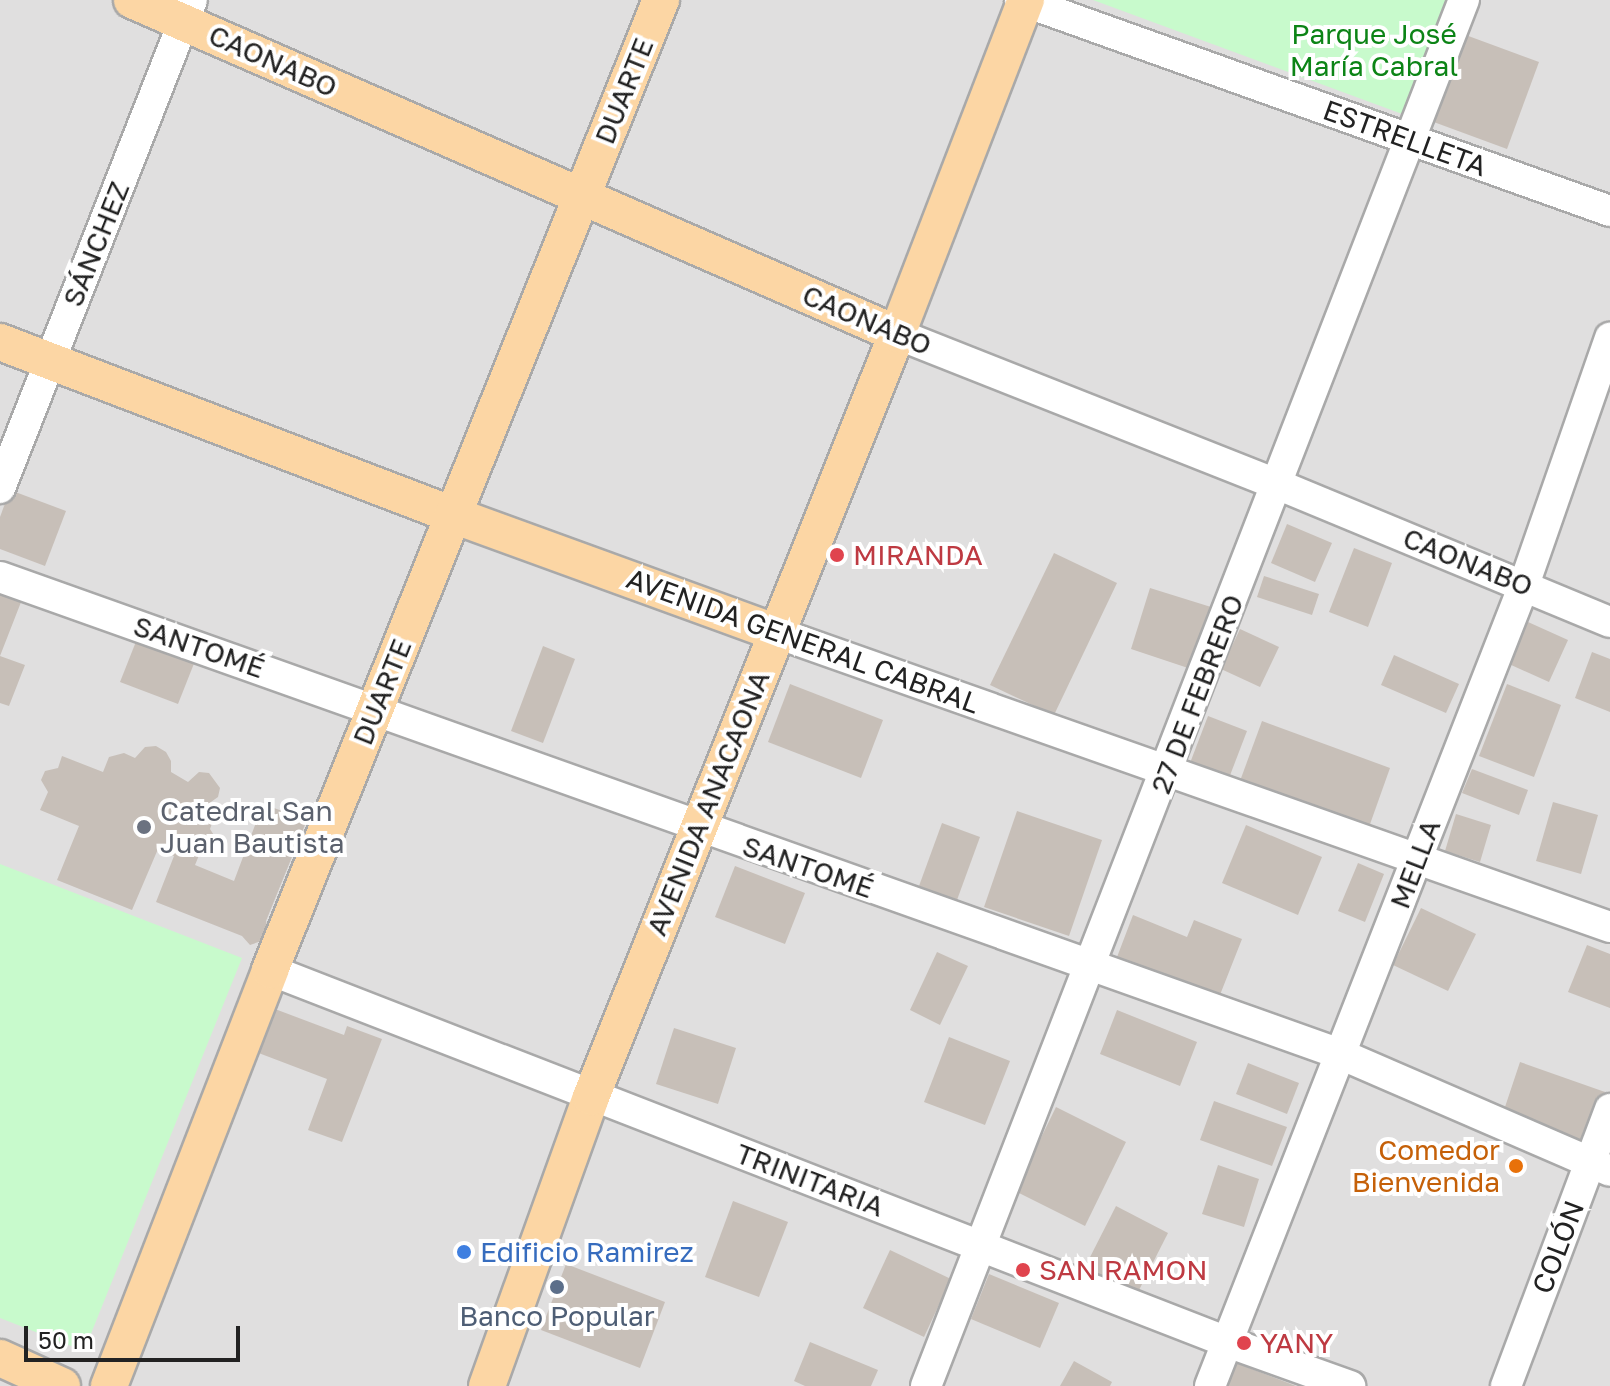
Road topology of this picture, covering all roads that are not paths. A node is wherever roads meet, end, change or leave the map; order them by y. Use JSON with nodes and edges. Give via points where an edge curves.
{"nodes":[{"id":1,"x":132,"y":0,"type":"edge"},
{"id":2,"x":661,"y":0,"type":"edge"},
{"id":3,"x":1464,"y":0,"type":"edge"},
{"id":4,"x":1024,"y":1,"type":"edge"},
{"id":5,"x":188,"y":11,"type":"edge"},
{"id":6,"x":1411,"y":139,"type":"junction"},
{"id":7,"x":581,"y":196,"type":"junction"},
{"id":8,"x":1610,"y":211,"type":"edge"},
{"id":9,"x":897,"y":334,"type":"junction"},
{"id":10,"x":1610,"y":338,"type":"edge"},
{"id":11,"x":0,"y":342,"type":"edge"},
{"id":12,"x":51,"y":359,"type":"junction"},
{"id":13,"x":1279,"y":485,"type":"junction"},
{"id":14,"x":0,"y":488,"type":"edge"},
{"id":15,"x":453,"y":515,"type":"junction"},
{"id":16,"x":0,"y":577,"type":"edge"},
{"id":17,"x":1524,"y":585,"type":"junction"},
{"id":18,"x":1610,"y":622,"type":"edge"},
{"id":19,"x":777,"y":633,"type":"junction"},
{"id":20,"x":375,"y":709,"type":"junction"},
{"id":21,"x":1168,"y":769,"type":"junction"},
{"id":22,"x":698,"y":828,"type":"junction"},
{"id":23,"x":1417,"y":859,"type":"junction"},
{"id":24,"x":1610,"y":927,"type":"edge"},
{"id":25,"x":1091,"y":965,"type":"junction"},
{"id":26,"x":270,"y":970,"type":"junction"},
{"id":27,"x":1340,"y":1054,"type":"junction"},
{"id":28,"x":591,"y":1097,"type":"junction"},
{"id":29,"x":1610,"y":1109,"type":"edge"},
{"id":30,"x":1600,"y":1168,"type":"edge"},
{"id":31,"x":981,"y":1245,"type":"junction"},
{"id":32,"x":1227,"y":1342,"type":"junction"},
{"id":33,"x":0,"y":1358,"type":"edge"},
{"id":34,"x":62,"y":1386,"type":"edge"},
{"id":35,"x":109,"y":1386,"type":"edge"},
{"id":36,"x":487,"y":1386,"type":"edge"},
{"id":37,"x":926,"y":1386,"type":"edge"},
{"id":38,"x":1210,"y":1386,"type":"edge"},
{"id":39,"x":1350,"y":1386,"type":"edge"},
{"id":40,"x":1506,"y":1386,"type":"edge"}],
"edges":[{"from":1,"to":5,"type":"main road","name":"CAONABO"},
{"from":2,"to":7,"type":"main road","name":"DUARTE"},
{"from":3,"to":6,"type":"street","name":"27 DE FEBRERO"},
{"from":4,"to":6,"type":"street","name":"ESTRELLETA"},
{"from":4,"to":9,"type":"main road","name":"AVENIDA ANACAONA"},
{"from":5,"to":7,"type":"main road","name":"CAONABO"},
{"from":5,"to":12,"type":"street","name":"SÁNCHEZ"},
{"from":6,"to":8,"type":"street","name":"ESTRELLETA"},
{"from":6,"to":13,"type":"street","name":"27 DE FEBRERO"},
{"from":7,"to":9,"type":"main road","name":"CAONABO"},
{"from":7,"to":15,"type":"main road","name":"DUARTE"},
{"from":9,"to":13,"type":"street","name":"CAONABO"},
{"from":9,"to":19,"type":"main road","name":"AVENIDA ANACAONA"},
{"from":10,"to":17,"type":"street","name":"MELLA"},
{"from":11,"to":12,"type":"main road","name":"AVENIDA GENERAL CABRAL"},
{"from":12,"to":14,"type":"street","name":"SÁNCHEZ"},
{"from":12,"to":15,"type":"main road","name":"AVENIDA GENERAL CABRAL"},
{"from":13,"to":17,"type":"street","name":"CAONABO"},
{"from":13,"to":21,"type":"street","name":"27 DE FEBRERO"},
{"from":15,"to":19,"type":"main road","name":"AVENIDA GENERAL CABRAL"},
{"from":15,"to":20,"type":"main road","name":"DUARTE"},
{"from":16,"to":20,"type":"street","name":"SANTOMÉ"},
{"from":17,"to":18,"type":"street","name":"CAONABO"},
{"from":17,"to":23,"type":"street","name":"MELLA"},
{"from":19,"to":21,"type":"street","name":"AVENIDA GENERAL CABRAL"},
{"from":19,"to":22,"type":"main road","name":"AVENIDA ANACAONA"},
{"from":20,"to":22,"type":"street","name":"SANTOMÉ"},
{"from":20,"to":26,"type":"main road","name":"DUARTE"},
{"from":21,"to":23,"type":"street","name":"AVENIDA GENERAL CABRAL"},
{"from":21,"to":25,"type":"street","name":"27 DE FEBRERO"},
{"from":22,"to":25,"type":"street","name":"SANTOMÉ"},
{"from":22,"to":28,"type":"main road","name":"AVENIDA ANACAONA"},
{"from":23,"to":24,"type":"street","name":"AVENIDA GENERAL CABRAL"},
{"from":23,"to":27,"type":"street","name":"MELLA"},
{"from":25,"to":27,"type":"street","name":"SANTOMÉ"},
{"from":25,"to":31,"type":"street","name":"27 DE FEBRERO"},
{"from":26,"to":28,"type":"street","name":"TRINITARIA"},
{"from":26,"to":35,"type":"main road","name":"DUARTE"},
{"from":27,"to":30,"type":"street","name":"SANTOMÉ"},
{"from":27,"to":32,"type":"street","name":"MELLA"},
{"from":28,"to":31,"type":"street","name":"TRINITARIA"},
{"from":28,"to":36,"type":"main road","name":"AVENIDA ANACAONA"},
{"from":29,"to":30,"type":"street","name":"COLÓN"},
{"from":30,"to":40,"type":"street","name":"COLÓN"},
{"from":31,"to":32,"type":"street","name":"TRINITARIA"},
{"from":31,"to":37,"type":"street","name":"27 DE FEBRERO"},
{"from":32,"to":38,"type":"street","name":"MELLA"},
{"from":32,"to":39,"type":"street","name":"TRINITARIA"},
{"from":33,"to":34,"type":"main road"}]}
